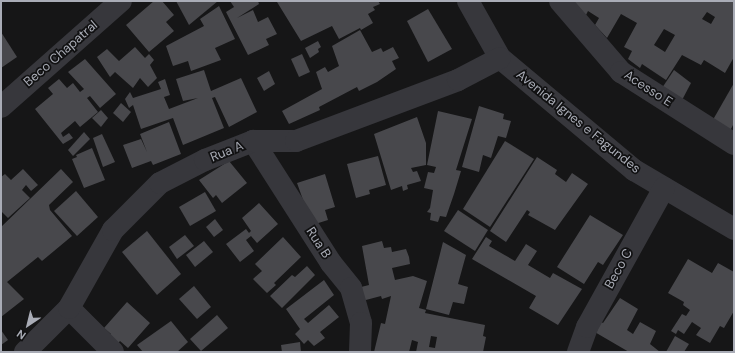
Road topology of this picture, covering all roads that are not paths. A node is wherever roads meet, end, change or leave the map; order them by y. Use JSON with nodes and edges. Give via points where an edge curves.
{"nodes":[{"id":1,"x":121,"y":1,"type":"edge"},
{"id":2,"x":468,"y":1,"type":"edge"},
{"id":3,"x":560,"y":1,"type":"edge"},
{"id":4,"x":500,"y":58,"type":"junction"},
{"id":5,"x":1,"y":107,"type":"edge"},
{"id":6,"x":253,"y":141,"type":"junction"},
{"id":7,"x":734,"y":144,"type":"edge"},
{"id":8,"x":664,"y":188,"type":"junction"},
{"id":9,"x":734,"y":228,"type":"edge"},
{"id":10,"x":70,"y":308,"type":"junction"},
{"id":11,"x":26,"y":352,"type":"edge"},
{"id":12,"x":113,"y":352,"type":"edge"},
{"id":13,"x":360,"y":352,"type":"edge"},
{"id":14,"x":578,"y":352,"type":"edge"}],
"edges":[{"from":1,"to":5,"type":"street","name":"Beco Chapatral"},
{"from":2,"to":4,"type":"street","name":"Avenida Ignes e Fagundes"},
{"from":3,"to":7,"type":"street","name":"Acesso E","via":[[621,72]]},
{"from":4,"to":6,"type":"street","name":"Rua A","via":[[458,80],[296,140]]},
{"from":4,"to":8,"type":"street","name":"Avenida Ignes e Fagundes","via":[[634,170]]},
{"from":6,"to":10,"type":"street","name":"Rua A","via":[[205,160],[160,183],[113,230]]},
{"from":6,"to":13,"type":"street","name":"Rua B","via":[[331,263],[351,288],[361,323]]},
{"from":8,"to":9,"type":"street","name":"Avenida Ignes e Fagundes"},
{"from":8,"to":14,"type":"street","name":"Beco C","via":[[587,327]]},
{"from":10,"to":11,"type":"street","name":"Rua A"},
{"from":10,"to":12,"type":"street"}]}
